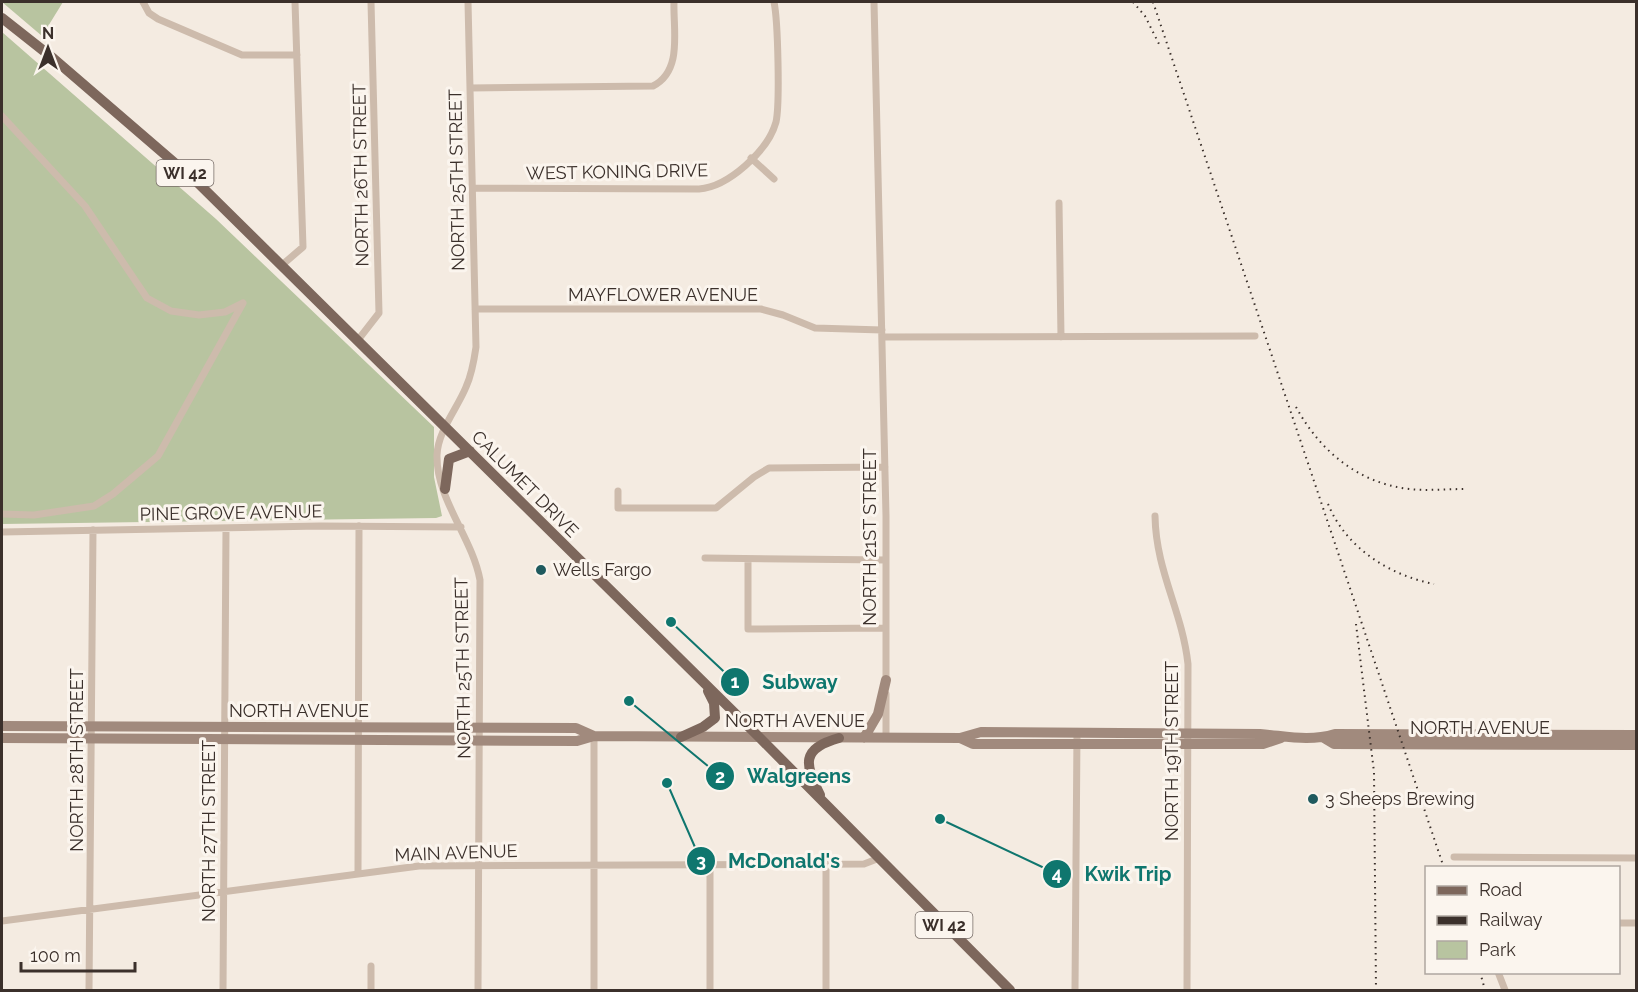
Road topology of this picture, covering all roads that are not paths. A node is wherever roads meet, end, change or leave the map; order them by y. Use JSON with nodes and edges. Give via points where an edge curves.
{"nodes":[{"id":1,"x":143,"y":2,"type":"edge"},
{"id":2,"x":295,"y":2,"type":"edge"},
{"id":3,"x":372,"y":2,"type":"edge"},
{"id":4,"x":468,"y":2,"type":"edge"},
{"id":5,"x":674,"y":2,"type":"edge"},
{"id":6,"x":774,"y":2,"type":"edge"},
{"id":7,"x":874,"y":2,"type":"edge"},
{"id":8,"x":2,"y":18,"type":"edge"},
{"id":9,"x":297,"y":55,"type":"junction"},
{"id":10,"x":470,"y":88,"type":"junction"},
{"id":11,"x":2,"y":116,"type":"edge"},
{"id":12,"x":751,"y":158,"type":"junction"},
{"id":13,"x":774,"y":179,"type":"dead end"},
{"id":14,"x":472,"y":188,"type":"junction"},
{"id":15,"x":1059,"y":202,"type":"dead end"},
{"id":16,"x":282,"y":265,"type":"junction"},
{"id":17,"x":475,"y":309,"type":"junction"},
{"id":18,"x":882,"y":334,"type":"junction"},
{"id":19,"x":1255,"y":336,"type":"dead end"},
{"id":20,"x":1061,"y":337,"type":"junction"},
{"id":21,"x":358,"y":340,"type":"junction"},
{"id":22,"x":446,"y":428,"type":"junction"},
{"id":23,"x":470,"y":451,"type":"junction"},
{"id":24,"x":885,"y":467,"type":"junction"},
{"id":25,"x":445,"y":489,"type":"junction"},
{"id":26,"x":618,"y":491,"type":"dead end"},
{"id":27,"x":2,"y":514,"type":"edge"},
{"id":28,"x":1155,"y":516,"type":"dead end"},
{"id":29,"x":359,"y":526,"type":"junction"},
{"id":30,"x":461,"y":527,"type":"junction"},
{"id":31,"x":226,"y":528,"type":"junction"},
{"id":32,"x":93,"y":530,"type":"junction"},
{"id":33,"x":2,"y":532,"type":"edge"},
{"id":34,"x":705,"y":558,"type":"dead end"},
{"id":35,"x":748,"y":559,"type":"junction"},
{"id":36,"x":886,"y":560,"type":"junction"},
{"id":37,"x":886,"y":628,"type":"junction"},
{"id":38,"x":700,"y":679,"type":"junction"},
{"id":39,"x":886,"y":680,"type":"junction"},
{"id":40,"x":2,"y":726,"type":"edge"},
{"id":41,"x":92,"y":727,"type":"junction"},
{"id":42,"x":224,"y":727,"type":"junction"},
{"id":43,"x":358,"y":728,"type":"junction"},
{"id":44,"x":479,"y":728,"type":"junction"},
{"id":45,"x":1636,"y":735,"type":"edge"},
{"id":46,"x":594,"y":736,"type":"junction"},
{"id":47,"x":681,"y":737,"type":"junction"},
{"id":48,"x":2,"y":738,"type":"edge"},
{"id":49,"x":760,"y":738,"type":"junction"},
{"id":50,"x":839,"y":738,"type":"junction"},
{"id":51,"x":864,"y":738,"type":"junction"},
{"id":52,"x":886,"y":738,"type":"junction"},
{"id":53,"x":1077,"y":738,"type":"junction"},
{"id":54,"x":1324,"y":738,"type":"junction"},
{"id":55,"x":92,"y":739,"type":"junction"},
{"id":56,"x":1188,"y":739,"type":"junction"},
{"id":57,"x":224,"y":740,"type":"junction"},
{"id":58,"x":358,"y":741,"type":"junction"},
{"id":59,"x":479,"y":741,"type":"junction"},
{"id":60,"x":1636,"y":745,"type":"edge"},
{"id":61,"x":824,"y":804,"type":"junction"},
{"id":62,"x":1454,"y":856,"type":"dead end"},
{"id":63,"x":1636,"y":858,"type":"edge"},
{"id":64,"x":877,"y":859,"type":"junction"},
{"id":65,"x":826,"y":864,"type":"junction"},
{"id":66,"x":594,"y":865,"type":"junction"},
{"id":67,"x":710,"y":865,"type":"junction"},
{"id":68,"x":480,"y":866,"type":"junction"},
{"id":69,"x":358,"y":873,"type":"junction"},
{"id":70,"x":224,"y":891,"type":"junction"},
{"id":71,"x":92,"y":909,"type":"junction"},
{"id":72,"x":2,"y":921,"type":"edge"},
{"id":73,"x":1620,"y":923,"type":"edge"},
{"id":74,"x":1636,"y":923,"type":"edge"},
{"id":75,"x":371,"y":966,"type":"dead end"},
{"id":76,"x":1499,"y":974,"type":"edge"},
{"id":77,"x":89,"y":990,"type":"edge"},
{"id":78,"x":224,"y":990,"type":"edge"},
{"id":79,"x":371,"y":990,"type":"edge"},
{"id":80,"x":478,"y":990,"type":"edge"},
{"id":81,"x":594,"y":990,"type":"edge"},
{"id":82,"x":710,"y":990,"type":"edge"},
{"id":83,"x":826,"y":990,"type":"edge"},
{"id":84,"x":1010,"y":990,"type":"edge"},
{"id":85,"x":1075,"y":990,"type":"edge"},
{"id":86,"x":1187,"y":990,"type":"edge"},
{"id":87,"x":1504,"y":990,"type":"edge"}],
"edges":[{"from":1,"to":9,"type":"street","via":[[158,19],[228,51],[254,56]]},
{"from":2,"to":9,"type":"street"},
{"from":3,"to":21,"type":"street","name":"NORTH 26TH STREET","via":[[379,314]]},
{"from":4,"to":10,"type":"street","name":"NORTH 25TH STREET"},
{"from":5,"to":10,"type":"street","via":[[672,66],[665,78],[653,86]]},
{"from":6,"to":12,"type":"street","name":"WEST KONING DRIVE","via":[[777,112],[773,130]]},
{"from":7,"to":18,"type":"street","name":"NORTH 21ST STREET"},
{"from":8,"to":16,"type":"main road","name":"CALUMET DRIVE","number":"WI 42","via":[[198,183]]},
{"from":9,"to":16,"type":"street","via":[[303,247]]},
{"from":10,"to":14,"type":"street","name":"NORTH 25TH STREET"},
{"from":11,"to":27,"type":"street","via":[[84,206],[147,298],[171,311],[199,315],[225,312],[243,303],[158,456],[94,506],[70,512]]},
{"from":12,"to":13,"type":"street"},
{"from":12,"to":14,"type":"street","name":"WEST KONING DRIVE","via":[[726,181],[708,188]]},
{"from":14,"to":17,"type":"street","name":"NORTH 25TH STREET"},
{"from":15,"to":20,"type":"street"},
{"from":16,"to":21,"type":"main road","name":"CALUMET DRIVE","number":"WI 42"},
{"from":17,"to":18,"type":"street","name":"MAYFLOWER AVENUE","via":[[761,309],[815,328]]},
{"from":17,"to":22,"type":"street","name":"NORTH 25TH STREET","via":[[476,347],[471,375]]},
{"from":18,"to":20,"type":"street","name":"MAYFLOWER AVENUE"},
{"from":18,"to":24,"type":"street","name":"NORTH 21ST STREET"},
{"from":19,"to":20,"type":"street","name":"MAYFLOWER AVENUE"},
{"from":21,"to":22,"type":"main road","name":"CALUMET DRIVE","number":"WI 42"},
{"from":22,"to":23,"type":"main road","name":"CALUMET DRIVE","number":"WI 42"},
{"from":22,"to":25,"type":"street","name":"NORTH 25TH STREET","via":[[437,455]]},
{"from":23,"to":25,"type":"main road","via":[[450,458]]},
{"from":23,"to":38,"type":"main road","name":"CALUMET DRIVE","number":"WI 42"},
{"from":24,"to":26,"type":"street","via":[[769,468],[716,508],[618,508]]},
{"from":24,"to":36,"type":"street","name":"NORTH 21ST STREET"},
{"from":25,"to":30,"type":"street","name":"NORTH 25TH STREET"},
{"from":28,"to":56,"type":"street","name":"NORTH 19TH STREET","via":[[1160,563],[1186,650]]},
{"from":29,"to":30,"type":"street","name":"PINE GROVE AVENUE"},
{"from":29,"to":31,"type":"street","name":"PINE GROVE AVENUE"},
{"from":29,"to":43,"type":"street"},
{"from":30,"to":44,"type":"street","name":"NORTH 25TH STREET","via":[[480,580]]},
{"from":31,"to":32,"type":"street","name":"PINE GROVE AVENUE"},
{"from":31,"to":42,"type":"street","name":"NORTH 27TH STREET"},
{"from":32,"to":33,"type":"street","name":"PINE GROVE AVENUE"},
{"from":32,"to":41,"type":"street","name":"NORTH 28TH STREET"},
{"from":34,"to":35,"type":"street"},
{"from":35,"to":36,"type":"street"},
{"from":35,"to":37,"type":"street","via":[[748,629]]},
{"from":36,"to":37,"type":"street","name":"NORTH 21ST STREET"},
{"from":37,"to":39,"type":"street","name":"NORTH 21ST STREET"},
{"from":38,"to":47,"type":"main road","via":[[712,698],[715,718]]},
{"from":38,"to":49,"type":"main road","name":"CALUMET DRIVE","number":"WI 42"},
{"from":39,"to":51,"type":"main road","via":[[878,714]]},
{"from":39,"to":52,"type":"street","name":"NORTH 21ST STREET"},
{"from":40,"to":41,"type":"main road","name":"NORTH AVENUE"},
{"from":41,"to":42,"type":"main road","name":"NORTH AVENUE"},
{"from":41,"to":55,"type":"street","name":"NORTH 28TH STREET"},
{"from":42,"to":43,"type":"main road","name":"NORTH AVENUE"},
{"from":42,"to":57,"type":"street","name":"NORTH 27TH STREET"},
{"from":43,"to":44,"type":"main road","name":"NORTH AVENUE"},
{"from":43,"to":58,"type":"street"},
{"from":44,"to":46,"type":"main road","name":"NORTH AVENUE","via":[[576,728]]},
{"from":44,"to":59,"type":"street","name":"NORTH 25TH STREET"},
{"from":45,"to":54,"type":"main road","name":"NORTH AVENUE","via":[[1334,734]]},
{"from":46,"to":47,"type":"main road","name":"NORTH AVENUE"},
{"from":46,"to":59,"type":"main road","name":"NORTH AVENUE","via":[[577,741]]},
{"from":46,"to":66,"type":"street"},
{"from":47,"to":49,"type":"main road","name":"NORTH AVENUE"},
{"from":48,"to":55,"type":"main road","name":"NORTH AVENUE"},
{"from":49,"to":50,"type":"main road","name":"NORTH AVENUE"},
{"from":49,"to":61,"type":"main road","name":"CALUMET DRIVE","number":"WI 42"},
{"from":50,"to":51,"type":"main road","name":"NORTH AVENUE"},
{"from":50,"to":61,"type":"main road","via":[[816,747],[807,762]]},
{"from":51,"to":52,"type":"main road","name":"NORTH AVENUE"},
{"from":52,"to":53,"type":"main road","name":"NORTH AVENUE","via":[[960,738],[981,732]]},
{"from":53,"to":56,"type":"main road","name":"NORTH AVENUE"},
{"from":53,"to":85,"type":"street"},
{"from":54,"to":56,"type":"main road","name":"NORTH AVENUE","via":[[1264,734]]},
{"from":54,"to":60,"type":"main road","name":"NORTH AVENUE","via":[[1334,744]]},
{"from":55,"to":57,"type":"main road","name":"NORTH AVENUE"},
{"from":55,"to":71,"type":"street","name":"NORTH 28TH STREET"},
{"from":56,"to":86,"type":"street","name":"NORTH 19TH STREET"},
{"from":57,"to":58,"type":"main road","name":"NORTH AVENUE"},
{"from":57,"to":70,"type":"street","name":"NORTH 27TH STREET"},
{"from":58,"to":59,"type":"main road","name":"NORTH AVENUE"},
{"from":58,"to":69,"type":"street"},
{"from":59,"to":68,"type":"street","name":"NORTH 25TH STREET"},
{"from":61,"to":64,"type":"main road","name":"CALUMET DRIVE","number":"WI 42"},
{"from":62,"to":63,"type":"street"},
{"from":64,"to":65,"type":"street","name":"MAIN AVENUE","via":[[864,864]]},
{"from":64,"to":84,"type":"main road","name":"CALUMET DRIVE","number":"WI 42"},
{"from":65,"to":67,"type":"street","name":"MAIN AVENUE"},
{"from":65,"to":83,"type":"street"},
{"from":66,"to":67,"type":"street","name":"MAIN AVENUE"},
{"from":66,"to":68,"type":"street","name":"MAIN AVENUE"},
{"from":66,"to":81,"type":"street"},
{"from":67,"to":82,"type":"street"},
{"from":68,"to":69,"type":"street","name":"MAIN AVENUE","via":[[419,866]]},
{"from":68,"to":80,"type":"street","name":"NORTH 25TH STREET"},
{"from":69,"to":70,"type":"street","name":"MAIN AVENUE"},
{"from":70,"to":71,"type":"street","name":"MAIN AVENUE"},
{"from":70,"to":78,"type":"street","name":"NORTH 27TH STREET"},
{"from":71,"to":72,"type":"street","name":"MAIN AVENUE"},
{"from":71,"to":77,"type":"street","name":"NORTH 28TH STREET"},
{"from":73,"to":74,"type":"street"},
{"from":75,"to":79,"type":"street"},
{"from":76,"to":87,"type":"street"}]}
